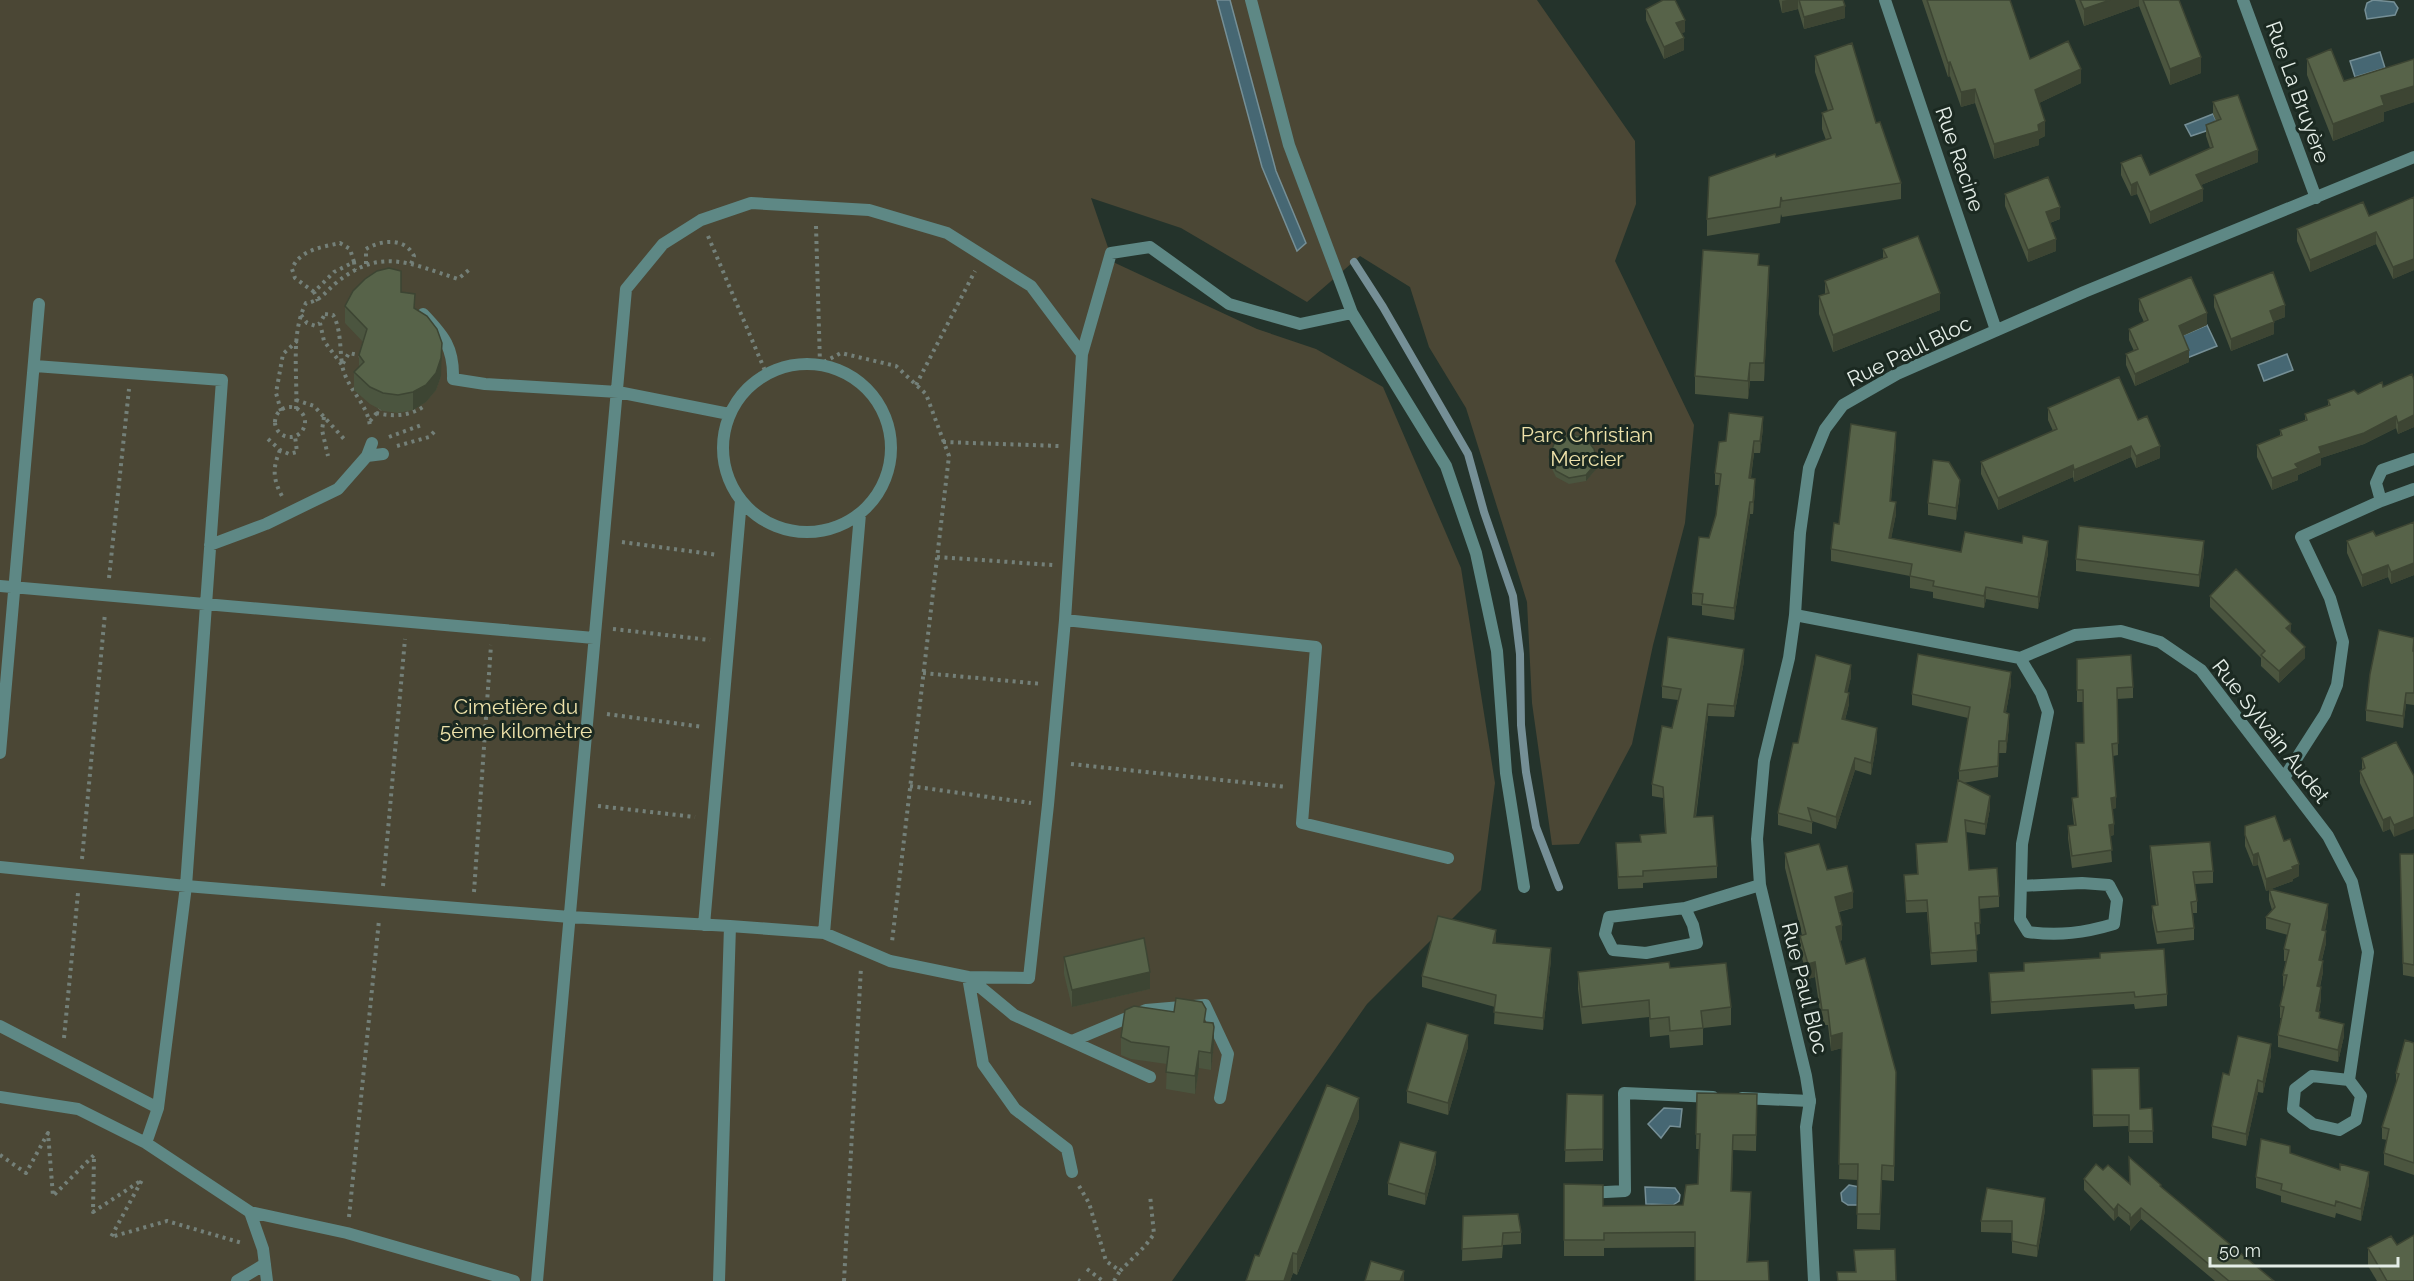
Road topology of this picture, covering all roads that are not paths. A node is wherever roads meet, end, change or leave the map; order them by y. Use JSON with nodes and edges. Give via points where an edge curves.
{"nodes":[{"id":1,"x":1251,"y":0,"type":"edge"},
{"id":2,"x":1885,"y":0,"type":"edge"},
{"id":3,"x":2243,"y":0,"type":"edge"},
{"id":4,"x":2414,"y":157,"type":"edge"},
{"id":5,"x":2316,"y":198,"type":"junction"},
{"id":6,"x":39,"y":304,"type":"dead end"},
{"id":7,"x":1352,"y":313,"type":"junction"},
{"id":8,"x":423,"y":314,"type":"edge"},
{"id":9,"x":1996,"y":330,"type":"junction"},
{"id":10,"x":1082,"y":354,"type":"junction"},
{"id":11,"x":35,"y":366,"type":"junction"},
{"id":12,"x":618,"y":392,"type":"junction"},
{"id":13,"x":729,"y":414,"type":"junction"},
{"id":14,"x":372,"y":443,"type":"road end"},
{"id":15,"x":383,"y":454,"type":"road end"},
{"id":16,"x":367,"y":456,"type":"junction"},
{"id":17,"x":2414,"y":459,"type":"edge"},
{"id":18,"x":2414,"y":489,"type":"edge"},
{"id":19,"x":741,"y":500,"type":"junction"},
{"id":20,"x":2381,"y":501,"type":"junction"},
{"id":21,"x":860,"y":514,"type":"junction"},
{"id":22,"x":210,"y":545,"type":"junction"},
{"id":23,"x":0,"y":586,"type":"edge"},
{"id":24,"x":15,"y":587,"type":"junction"},
{"id":25,"x":207,"y":605,"type":"junction"},
{"id":26,"x":1795,"y":615,"type":"junction"},
{"id":27,"x":1065,"y":620,"type":"junction"},
{"id":28,"x":595,"y":632,"type":"junction"},
{"id":29,"x":2020,"y":658,"type":"junction"},
{"id":30,"x":0,"y":753,"type":"edge"},
{"id":31,"x":2284,"y":778,"type":"junction"},
{"id":32,"x":1448,"y":858,"type":"dead end"},
{"id":33,"x":0,"y":867,"type":"edge"},
{"id":34,"x":1760,"y":885,"type":"junction"},
{"id":35,"x":186,"y":886,"type":"junction"},
{"id":36,"x":2020,"y":886,"type":"junction"},
{"id":37,"x":1524,"y":887,"type":"dead end"},
{"id":38,"x":1685,"y":908,"type":"junction"},
{"id":39,"x":570,"y":916,"type":"junction"},
{"id":40,"x":704,"y":924,"type":"junction"},
{"id":41,"x":730,"y":926,"type":"junction"},
{"id":42,"x":824,"y":933,"type":"junction"},
{"id":43,"x":968,"y":976,"type":"junction"},
{"id":44,"x":0,"y":1026,"type":"edge"},
{"id":45,"x":1072,"y":1041,"type":"junction"},
{"id":46,"x":1150,"y":1077,"type":"dead end"},
{"id":47,"x":2349,"y":1080,"type":"junction"},
{"id":48,"x":0,"y":1097,"type":"edge"},
{"id":49,"x":1220,"y":1098,"type":"dead end"},
{"id":50,"x":1810,"y":1101,"type":"junction"},
{"id":51,"x":158,"y":1108,"type":"junction"},
{"id":52,"x":146,"y":1143,"type":"junction"},
{"id":53,"x":1072,"y":1172,"type":"road end"},
{"id":54,"x":1578,"y":1193,"type":"edge"},
{"id":55,"x":250,"y":1212,"type":"junction"},
{"id":56,"x":265,"y":1264,"type":"junction"},
{"id":57,"x":237,"y":1281,"type":"edge"},
{"id":58,"x":267,"y":1281,"type":"edge"},
{"id":59,"x":514,"y":1281,"type":"edge"},
{"id":60,"x":537,"y":1281,"type":"edge"},
{"id":61,"x":719,"y":1281,"type":"edge"},
{"id":62,"x":1814,"y":1281,"type":"edge"}],
"edges":[{"from":1,"to":7,"type":"street","via":[[1289,145]]},
{"from":2,"to":9,"type":"street","name":"Rue Racine"},
{"from":3,"to":5,"type":"street","name":"Rue La Bruyère"},
{"from":4,"to":5,"type":"street","name":"Rue Paul Bloc"},
{"from":5,"to":9,"type":"street","name":"Rue Paul Bloc"},
{"from":6,"to":11,"type":"street"},
{"from":7,"to":10,"type":"street","via":[[1300,324],[1229,304],[1150,247],[1111,252]]},
{"from":7,"to":37,"type":"street","via":[[1446,466],[1476,553],[1497,651],[1506,773]]},
{"from":8,"to":12,"type":"street","via":[[447,343],[453,379]]},
{"from":9,"to":26,"type":"street","name":"Rue Paul Bloc","via":[[1897,374],[1844,405],[1825,429],[1809,468]]},
{"from":10,"to":12,"type":"street","via":[[1031,286],[947,233],[869,210],[751,203],[700,220],[663,244],[626,288]]},
{"from":10,"to":27,"type":"street"},
{"from":11,"to":22,"type":"street","via":[[222,380]]},
{"from":11,"to":24,"type":"street"},
{"from":12,"to":13,"type":"street"},
{"from":12,"to":28,"type":"street"},
{"from":13,"to":19,"type":"street","via":[[723,436],[724,459]]},
{"from":13,"to":21,"type":"street","via":[[744,391],[766,373],[792,364],[820,364],[847,373],[869,390],[884,413],[892,440],[890,468],[879,493]]},
{"from":14,"to":16,"type":"street"},
{"from":15,"to":16,"type":"street"},
{"from":16,"to":22,"type":"street","via":[[338,489]]},
{"from":17,"to":20,"type":"street","via":[[2382,470],[2376,483]]},
{"from":18,"to":20,"type":"street"},
{"from":19,"to":21,"type":"street","via":[[761,518],[785,529],[812,532],[837,527]]},
{"from":19,"to":40,"type":"street"},
{"from":20,"to":31,"type":"street","via":[[2301,537],[2330,598],[2343,642],[2337,685],[2325,714]]},
{"from":21,"to":42,"type":"street"},
{"from":22,"to":25,"type":"street"},
{"from":23,"to":24,"type":"street"},
{"from":24,"to":25,"type":"street"},
{"from":24,"to":30,"type":"street"},
{"from":25,"to":28,"type":"street","via":[[492,629]]},
{"from":25,"to":35,"type":"street"},
{"from":26,"to":29,"type":"street"},
{"from":26,"to":34,"type":"street","name":"Rue Paul Bloc","via":[[1789,658],[1764,761],[1757,839]]},
{"from":27,"to":32,"type":"street","via":[[1316,647],[1302,823]]},
{"from":27,"to":43,"type":"street","via":[[1029,978]]},
{"from":28,"to":39,"type":"street"},
{"from":29,"to":31,"type":"street","name":"Rue Sylvain Audet","via":[[2075,634],[2121,631],[2160,642],[2202,670]]},
{"from":29,"to":36,"type":"street","via":[[2048,712],[2022,844]]},
{"from":31,"to":47,"type":"street","name":"Rue Sylvain Audet","via":[[2328,836],[2352,882],[2368,952]]},
{"from":33,"to":35,"type":"street"},
{"from":34,"to":38,"type":"street"},
{"from":34,"to":50,"type":"street","name":"Rue Paul Bloc"},
{"from":35,"to":39,"type":"street"},
{"from":35,"to":51,"type":"street"},
{"from":36,"to":36,"type":"street","via":[[2020,919],[2028,932],[2084,933],[2114,924],[2117,900],[2109,885]]},
{"from":38,"to":38,"type":"street","via":[[1609,918],[1605,934],[1613,950],[1646,953],[1697,943]]},
{"from":39,"to":40,"type":"street"},
{"from":39,"to":60,"type":"street"},
{"from":40,"to":41,"type":"street"},
{"from":41,"to":42,"type":"street"},
{"from":41,"to":61,"type":"street"},
{"from":42,"to":43,"type":"street","via":[[890,961]]},
{"from":43,"to":45,"type":"street","via":[[1014,1015]]},
{"from":43,"to":53,"type":"street","via":[[983,1064],[1016,1109],[1067,1149]]},
{"from":44,"to":51,"type":"street"},
{"from":45,"to":46,"type":"street"},
{"from":45,"to":49,"type":"street","via":[[1146,1010],[1204,1005],[1228,1054]]},
{"from":47,"to":47,"type":"street","name":"Rue Sylvain Audet","via":[[2312,1076],[2295,1089],[2293,1110],[2313,1124],[2339,1130],[2355,1120],[2361,1096]]},
{"from":48,"to":52,"type":"street","via":[[78,1110]]},
{"from":50,"to":54,"type":"street","via":[[1624,1093],[1624,1191]]},
{"from":50,"to":62,"type":"street","name":"Rue Paul Bloc","via":[[1806,1127]]},
{"from":51,"to":52,"type":"street"},
{"from":52,"to":55,"type":"street"},
{"from":55,"to":56,"type":"street"},
{"from":55,"to":59,"type":"street","via":[[347,1233]]},
{"from":56,"to":57,"type":"street"},
{"from":56,"to":58,"type":"street"}]}
